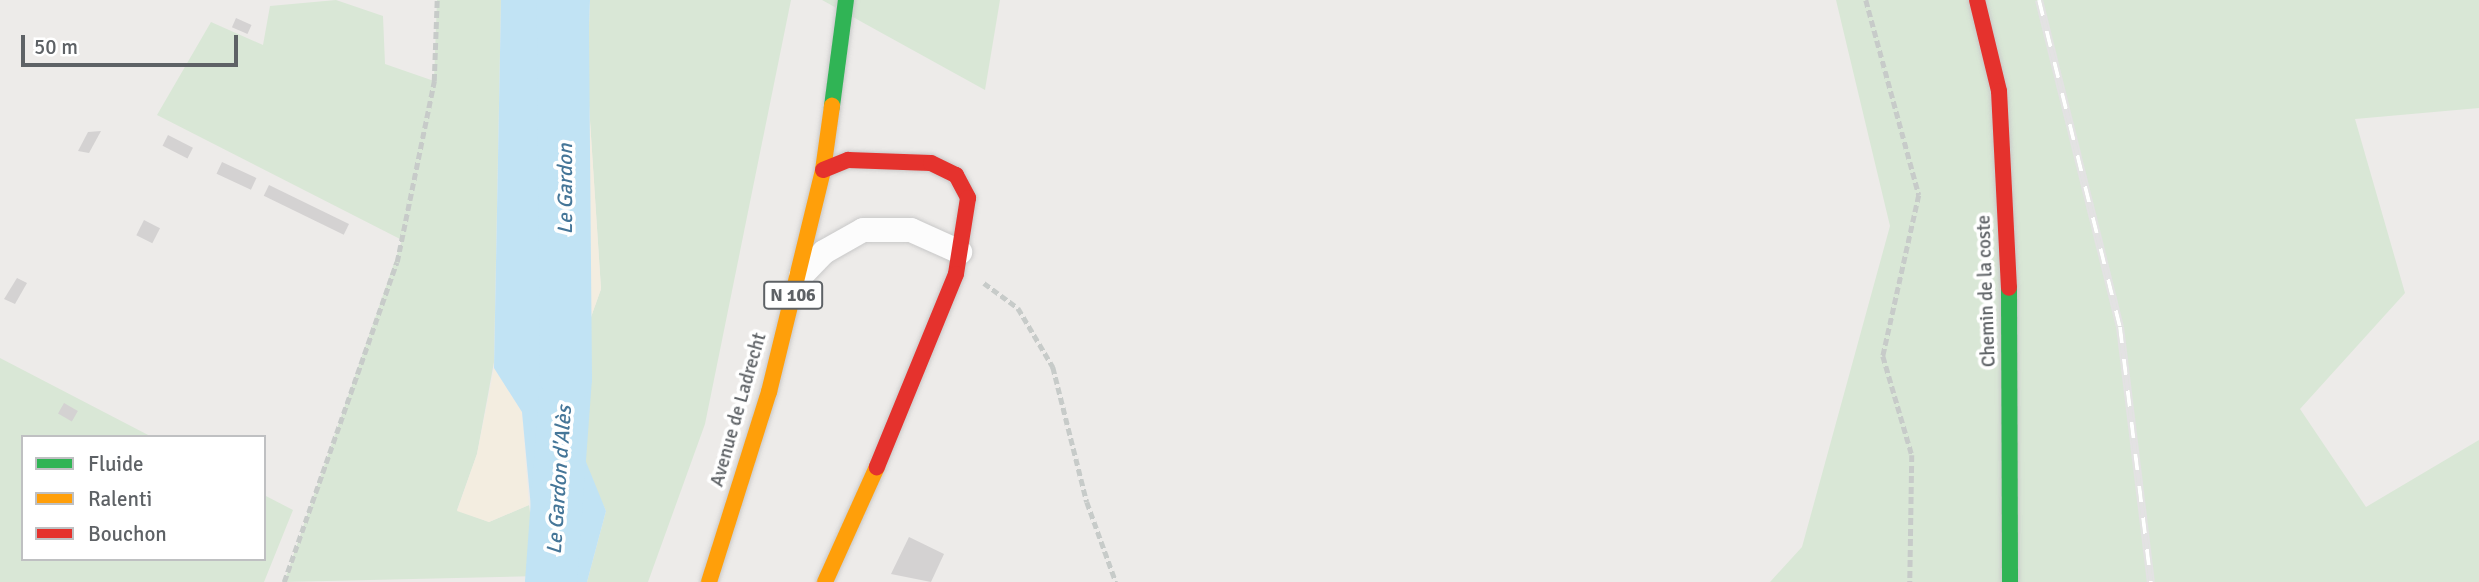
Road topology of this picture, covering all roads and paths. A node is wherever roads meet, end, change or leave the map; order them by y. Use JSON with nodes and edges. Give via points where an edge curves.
{"nodes":[{"id":1,"x":436,"y":0,"type":"edge"},
{"id":2,"x":846,"y":0,"type":"edge"},
{"id":3,"x":1866,"y":0,"type":"edge"},
{"id":4,"x":1977,"y":0,"type":"edge"},
{"id":5,"x":823,"y":170,"type":"junction"},
{"id":6,"x":958,"y":263,"type":"junction"},
{"id":7,"x":796,"y":282,"type":"junction"},
{"id":8,"x":284,"y":582,"type":"edge"},
{"id":9,"x":709,"y":582,"type":"edge"},
{"id":10,"x":825,"y":582,"type":"edge"},
{"id":11,"x":1116,"y":582,"type":"edge"},
{"id":12,"x":1910,"y":582,"type":"edge"},
{"id":13,"x":2010,"y":582,"type":"edge"}],
"edges":[{"from":1,"to":8,"type":"path","via":[[434,81],[397,262]]},
{"from":2,"to":5,"type":"street","name":"Avenue de Ladrecht","number":"N 106"},
{"from":3,"to":12,"type":"path","via":[[1919,195],[1883,356],[1912,455]]},
{"from":4,"to":13,"type":"street","name":"Chemin de la coste","via":[[1999,91],[2012,346]]},
{"from":5,"to":6,"type":"street","via":[[848,160],[894,158],[931,163],[956,175],[968,198]]},
{"from":5,"to":7,"type":"street","name":"Avenue de Ladrecht","number":"N 106"},
{"from":6,"to":7,"type":"street","via":[[911,230],[863,230],[824,252]]},
{"from":6,"to":10,"type":"street","via":[[920,373]]},
{"from":6,"to":11,"type":"path","via":[[1018,308],[1053,367],[1087,502]]},
{"from":7,"to":9,"type":"street","name":"Avenue de Ladrecht","number":"N 106","via":[[769,392]]}]}
